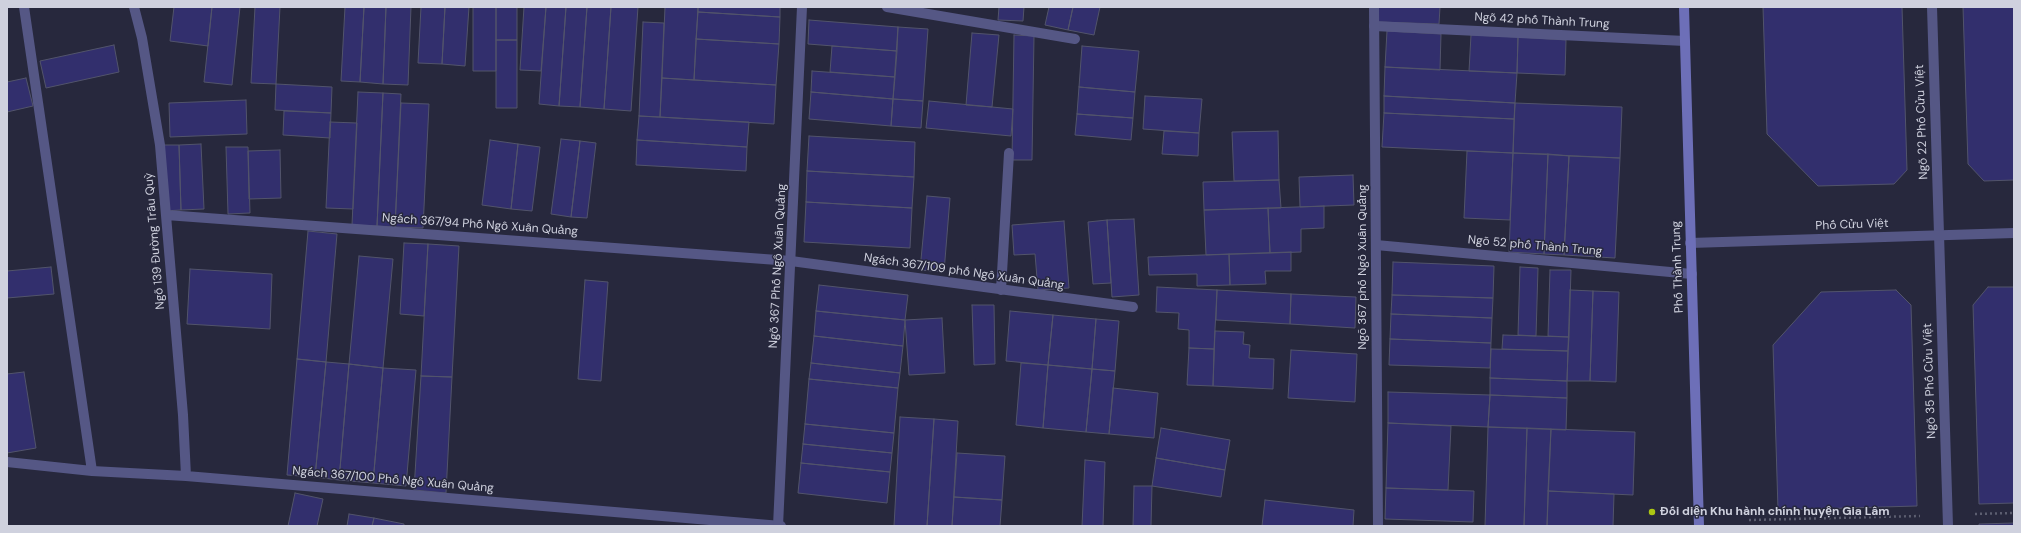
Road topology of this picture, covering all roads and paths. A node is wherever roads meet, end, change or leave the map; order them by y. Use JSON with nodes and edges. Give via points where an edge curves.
{"nodes":[{"id":1,"x":24,"y":7,"type":"edge"},
{"id":2,"x":134,"y":7,"type":"edge"},
{"id":3,"x":802,"y":7,"type":"edge"},
{"id":4,"x":887,"y":7,"type":"edge"},
{"id":5,"x":1374,"y":7,"type":"edge"},
{"id":6,"x":1684,"y":7,"type":"edge"},
{"id":7,"x":1932,"y":7,"type":"edge"},
{"id":8,"x":1374,"y":26,"type":"junction"},
{"id":9,"x":1075,"y":39,"type":"dead end"},
{"id":10,"x":1685,"y":41,"type":"junction"},
{"id":11,"x":1009,"y":153,"type":"dead end"},
{"id":12,"x":166,"y":215,"type":"junction"},
{"id":13,"x":2014,"y":233,"type":"edge"},
{"id":14,"x":1939,"y":235,"type":"junction"},
{"id":15,"x":1690,"y":243,"type":"junction"},
{"id":16,"x":1376,"y":245,"type":"junction"},
{"id":17,"x":791,"y":261,"type":"junction"},
{"id":18,"x":1692,"y":274,"type":"junction"},
{"id":19,"x":1001,"y":290,"type":"junction"},
{"id":20,"x":1133,"y":308,"type":"dead end"},
{"id":21,"x":7,"y":462,"type":"edge"},
{"id":22,"x":92,"y":471,"type":"junction"},
{"id":23,"x":186,"y":476,"type":"junction"},
{"id":24,"x":2014,"y":513,"type":"edge"},
{"id":25,"x":1975,"y":514,"type":"dead end"},
{"id":26,"x":1920,"y":516,"type":"dead end"},
{"id":27,"x":1749,"y":520,"type":"dead end"},
{"id":28,"x":778,"y":526,"type":"edge"},
{"id":29,"x":782,"y":526,"type":"edge"},
{"id":30,"x":1378,"y":526,"type":"edge"},
{"id":31,"x":1699,"y":526,"type":"edge"},
{"id":32,"x":1948,"y":526,"type":"edge"}],
"edges":[{"from":1,"to":22,"type":"street"},
{"from":2,"to":12,"type":"street","name":"Ngõ 139 Đường Trâu Quỳ","via":[[142,38],[160,145]]},
{"from":3,"to":17,"type":"street","name":"Ngõ 367 Phố Ngô Xuân Quảng"},
{"from":4,"to":9,"type":"street"},
{"from":5,"to":8,"type":"street","name":"Ngõ 367 phố Ngô Xuân Quảng"},
{"from":6,"to":10,"type":"main road","name":"Phố Thành Trung"},
{"from":7,"to":14,"type":"street","name":"Ngõ 22 Phố Cửu Việt"},
{"from":8,"to":10,"type":"street","name":"Ngõ 42 phố Thành Trung"},
{"from":8,"to":16,"type":"street","name":"Ngõ 367 phố Ngô Xuân Quảng"},
{"from":10,"to":15,"type":"main road","name":"Phố Thành Trung"},
{"from":11,"to":19,"type":"street"},
{"from":12,"to":17,"type":"street","name":"Ngách 367/94 Phố Ngô Xuân Quảng"},
{"from":12,"to":23,"type":"street","name":"Ngõ 139 Đường Trâu Quỳ"},
{"from":13,"to":14,"type":"street","name":"Phố Cửu Việt"},
{"from":14,"to":15,"type":"street","name":"Phố Cửu Việt"},
{"from":14,"to":32,"type":"street","name":"Ngõ 35 Phố Cửu Việt"},
{"from":15,"to":18,"type":"main road","name":"Phố Thành Trung"},
{"from":16,"to":18,"type":"street","name":"Ngõ 52 phố Thành Trung"},
{"from":16,"to":30,"type":"street","name":"Ngõ 367 phố Ngô Xuân Quảng"},
{"from":17,"to":19,"type":"street","name":"Ngách 367/109 phố Ngô Xuân Quảng"},
{"from":17,"to":28,"type":"street","name":"Ngõ 367 Phố Ngô Xuân Quảng"},
{"from":18,"to":31,"type":"main road","name":"Phố Thành Trung"},
{"from":19,"to":20,"type":"street","name":"Ngách 367/109 phố Ngô Xuân Quảng"},
{"from":21,"to":22,"type":"street","name":"Ngách 367/100 Phố Ngô Xuân Quảng"},
{"from":22,"to":23,"type":"street","name":"Ngách 367/100 Phố Ngô Xuân Quảng"},
{"from":23,"to":28,"type":"street","name":"Ngách 367/100 Phố Ngô Xuân Quảng"},
{"from":24,"to":25,"type":"path"},
{"from":26,"to":27,"type":"path"},
{"from":28,"to":29,"type":"street","name":"Ngách 367/100 Phố Ngô Xuân Quảng"}]}
